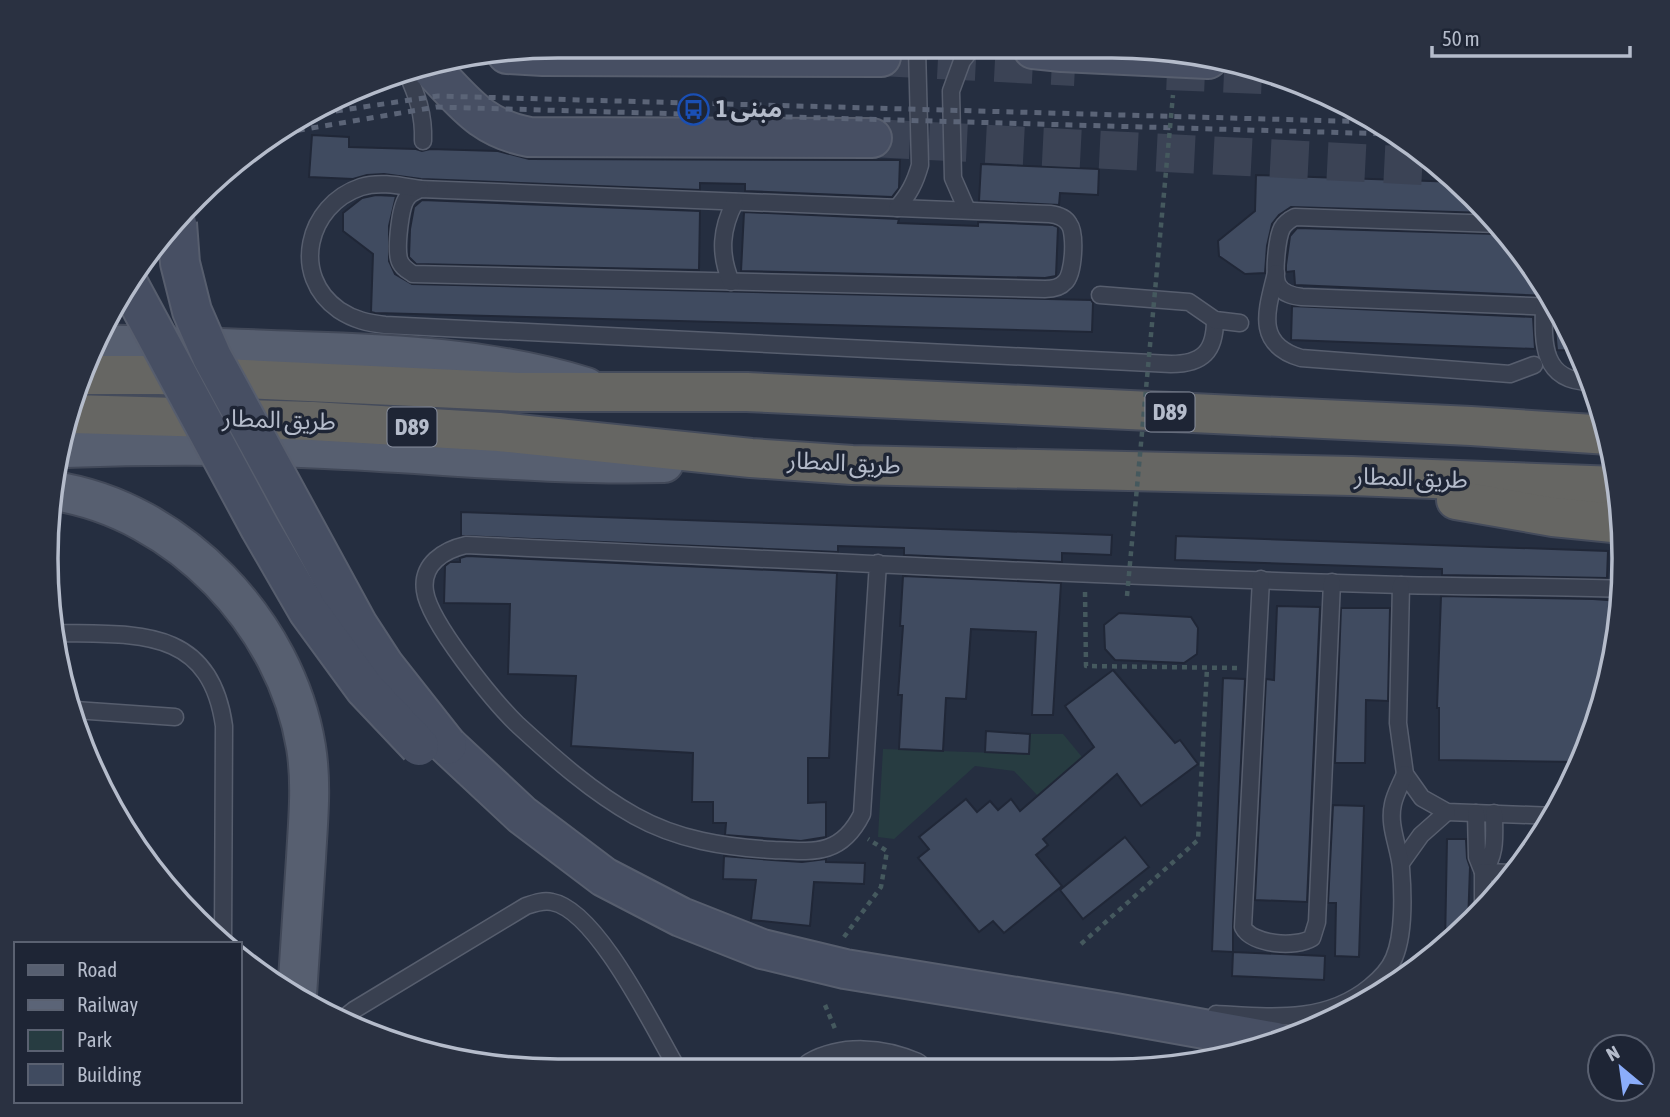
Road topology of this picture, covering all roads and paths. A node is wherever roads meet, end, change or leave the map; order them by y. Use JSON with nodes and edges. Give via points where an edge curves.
{"nodes":[{"id":1,"x":900,"y":58,"type":"edge"},
{"id":2,"x":964,"y":58,"type":"edge"},
{"id":3,"x":436,"y":73,"type":"edge"},
{"id":4,"x":410,"y":80,"type":"edge"},
{"id":5,"x":1173,"y":95,"type":"dead end"},
{"id":6,"x":872,"y":138,"type":"tunnel mouth"},
{"id":7,"x":423,"y":141,"type":"dead end"},
{"id":8,"x":420,"y":189,"type":"junction"},
{"id":9,"x":735,"y":202,"type":"junction"},
{"id":10,"x":897,"y":208,"type":"junction"},
{"id":11,"x":967,"y":210,"type":"junction"},
{"id":12,"x":1484,"y":224,"type":"edge"},
{"id":13,"x":178,"y":233,"type":"edge"},
{"id":14,"x":1276,"y":273,"type":"junction"},
{"id":15,"x":731,"y":282,"type":"junction"},
{"id":16,"x":134,"y":293,"type":"edge"},
{"id":17,"x":1100,"y":295,"type":"dead end"},
{"id":18,"x":1544,"y":307,"type":"edge"},
{"id":19,"x":1548,"y":314,"type":"edge"},
{"id":20,"x":1215,"y":320,"type":"junction"},
{"id":21,"x":1240,"y":323,"type":"dead end"},
{"id":22,"x":106,"y":344,"type":"edge"},
{"id":23,"x":1534,"y":365,"type":"dead end"},
{"id":24,"x":93,"y":374,"type":"edge"},
{"id":25,"x":1579,"y":380,"type":"edge"},
{"id":26,"x":601,"y":391,"type":"junction"},
{"id":27,"x":79,"y":414,"type":"edge"},
{"id":28,"x":1596,"y":433,"type":"edge"},
{"id":29,"x":70,"y":448,"type":"edge"},
{"id":30,"x":751,"y":458,"type":"junction"},
{"id":31,"x":1352,"y":476,"type":"junction"},
{"id":32,"x":1607,"y":486,"type":"edge"},
{"id":33,"x":62,"y":492,"type":"edge"},
{"id":34,"x":1611,"y":523,"type":"edge"},
{"id":35,"x":878,"y":563,"type":"junction"},
{"id":36,"x":1084,"y":573,"type":"junction"},
{"id":37,"x":1261,"y":579,"type":"junction"},
{"id":38,"x":1332,"y":582,"type":"junction"},
{"id":39,"x":1401,"y":585,"type":"junction"},
{"id":40,"x":1611,"y":589,"type":"edge"},
{"id":41,"x":1126,"y":596,"type":"dead end"},
{"id":42,"x":64,"y":634,"type":"edge"},
{"id":43,"x":1208,"y":668,"type":"junction"},
{"id":44,"x":1256,"y":669,"type":"junction"},
{"id":45,"x":82,"y":710,"type":"edge"},
{"id":46,"x":175,"y":717,"type":"dead end"},
{"id":47,"x":439,"y":752,"type":"junction"},
{"id":48,"x":1405,"y":774,"type":"junction"},
{"id":49,"x":1447,"y":812,"type":"junction"},
{"id":50,"x":1476,"y":813,"type":"junction"},
{"id":51,"x":1494,"y":813,"type":"junction"},
{"id":52,"x":1541,"y":815,"type":"edge"},
{"id":53,"x":854,"y":830,"type":"junction"},
{"id":54,"x":1401,"y":863,"type":"junction"},
{"id":55,"x":1483,"y":872,"type":"junction"},
{"id":56,"x":1501,"y":873,"type":"edge"},
{"id":57,"x":1483,"y":894,"type":"edge"},
{"id":58,"x":223,"y":930,"type":"edge"},
{"id":59,"x":844,"y":938,"type":"dead end"},
{"id":60,"x":1081,"y":944,"type":"dead end"},
{"id":61,"x":1382,"y":976,"type":"junction"},
{"id":62,"x":1380,"y":981,"type":"edge"},
{"id":63,"x":298,"y":986,"type":"edge"},
{"id":64,"x":1365,"y":990,"type":"edge"},
{"id":65,"x":1337,"y":1006,"type":"edge"},
{"id":66,"x":350,"y":1013,"type":"edge"},
{"id":67,"x":1115,"y":1013,"type":"junction"},
{"id":68,"x":1245,"y":1041,"type":"edge"},
{"id":69,"x":672,"y":1059,"type":"edge"},
{"id":70,"x":845,"y":1059,"type":"edge"},
{"id":71,"x":879,"y":1059,"type":"edge"}],
"edges":[{"from":1,"to":10,"type":"lane","via":[[920,165],[913,187]]},
{"from":2,"to":11,"type":"lane","via":[[951,91],[953,178]]},
{"from":3,"to":6,"type":"main road","via":[[479,117],[494,127],[529,136]]},
{"from":4,"to":7,"type":"lane","via":[[424,117]]},
{"from":5,"to":41,"type":"path","bridge":true},
{"from":8,"to":9,"type":"lane"},
{"from":8,"to":15,"type":"lane","via":[[404,201],[398,250],[399,261],[413,274]]},
{"from":8,"to":20,"type":"lane","via":[[389,184],[363,187],[337,198],[320,217],[311,241],[311,266],[337,309],[360,321],[385,325],[1171,364],[1200,359],[1215,336]]},
{"from":9,"to":10,"type":"lane"},
{"from":9,"to":15,"type":"lane","via":[[722,241]]},
{"from":10,"to":11,"type":"lane"},
{"from":11,"to":15,"type":"lane","via":[[1050,214],[1068,222],[1073,231],[1070,275],[1064,284],[1045,289]]},
{"from":12,"to":14,"type":"lane","via":[[1294,217],[1280,231]]},
{"from":13,"to":47,"type":"main road","bridge":true,"via":[[192,311],[212,357],[358,625]]},
{"from":14,"to":18,"type":"lane","via":[[1283,292],[1292,296]]},
{"from":14,"to":23,"type":"lane","via":[[1266,318],[1276,345],[1287,354],[1510,373]]},
{"from":16,"to":47,"type":"main road","bridge":true,"via":[[308,611],[365,689]]},
{"from":17,"to":20,"type":"lane","via":[[1189,302]]},
{"from":19,"to":25,"type":"lane","via":[[1545,353],[1553,368]]},
{"from":20,"to":21,"type":"lane"},
{"from":22,"to":26,"type":"main road","via":[[441,357],[536,373]]},
{"from":24,"to":26,"type":"highway","name":"طريق المطار","number":"D89","via":[[450,390]]},
{"from":26,"to":28,"type":"highway","name":"طريق المطار","number":"D89","via":[[761,393]]},
{"from":27,"to":30,"type":"highway","name":"طريق المطار","number":"D89","via":[[485,431]]},
{"from":29,"to":30,"type":"main road","via":[[322,449],[600,463]]},
{"from":30,"to":31,"type":"highway","name":"طريق المطار","number":"D89","via":[[852,465]]},
{"from":31,"to":32,"type":"highway","name":"طريق المطار","number":"D89"},
{"from":31,"to":34,"type":"highway","via":[[1452,500]]},
{"from":33,"to":63,"type":"main road","via":[[126,513],[175,541],[219,579],[278,662],[298,714],[310,792]]},
{"from":35,"to":36,"type":"lane"},
{"from":35,"to":53,"type":"lane","via":[[862,814]]},
{"from":35,"to":53,"type":"lane","via":[[466,545],[435,558],[426,573],[430,606],[494,700],[571,771],[635,816],[673,834],[736,848],[825,850]]},
{"from":36,"to":37,"type":"lane"},
{"from":36,"to":43,"type":"path","via":[[1086,666]]},
{"from":37,"to":38,"type":"lane"},
{"from":37,"to":44,"type":"lane"},
{"from":38,"to":39,"type":"lane"},
{"from":38,"to":44,"type":"lane","via":[[1318,922],[1312,938],[1305,942],[1252,939],[1243,928]]},
{"from":39,"to":40,"type":"lane"},
{"from":39,"to":48,"type":"lane","via":[[1398,723]]},
{"from":42,"to":58,"type":"lane","via":[[155,638],[178,648],[211,681],[223,726]]},
{"from":43,"to":44,"type":"path"},
{"from":43,"to":60,"type":"path","via":[[1198,840]]},
{"from":45,"to":46,"type":"lane"},
{"from":47,"to":67,"type":"main road","via":[[604,877],[681,918],[762,948],[845,969]]},
{"from":48,"to":49,"type":"lane","via":[[1422,798]]},
{"from":48,"to":54,"type":"lane","via":[[1393,802],[1392,818]]},
{"from":49,"to":50,"type":"lane"},
{"from":49,"to":54,"type":"lane","via":[[1420,835]]},
{"from":50,"to":51,"type":"lane"},
{"from":50,"to":55,"type":"lane","via":[[1477,856]]},
{"from":51,"to":52,"type":"lane"},
{"from":51,"to":55,"type":"lane","via":[[1494,847]]},
{"from":53,"to":59,"type":"path","via":[[887,851],[881,887]]},
{"from":54,"to":61,"type":"lane","via":[[1399,941]]},
{"from":55,"to":56,"type":"lane"},
{"from":55,"to":57,"type":"lane"},
{"from":61,"to":62,"type":"lane"},
{"from":61,"to":64,"type":"lane"},
{"from":65,"to":67,"type":"lane","via":[[1290,1017]]},
{"from":66,"to":69,"type":"lane","via":[[526,906],[553,902],[580,918],[604,944]]},
{"from":67,"to":68,"type":"main road"},
{"from":70,"to":71,"type":"street"}]}
